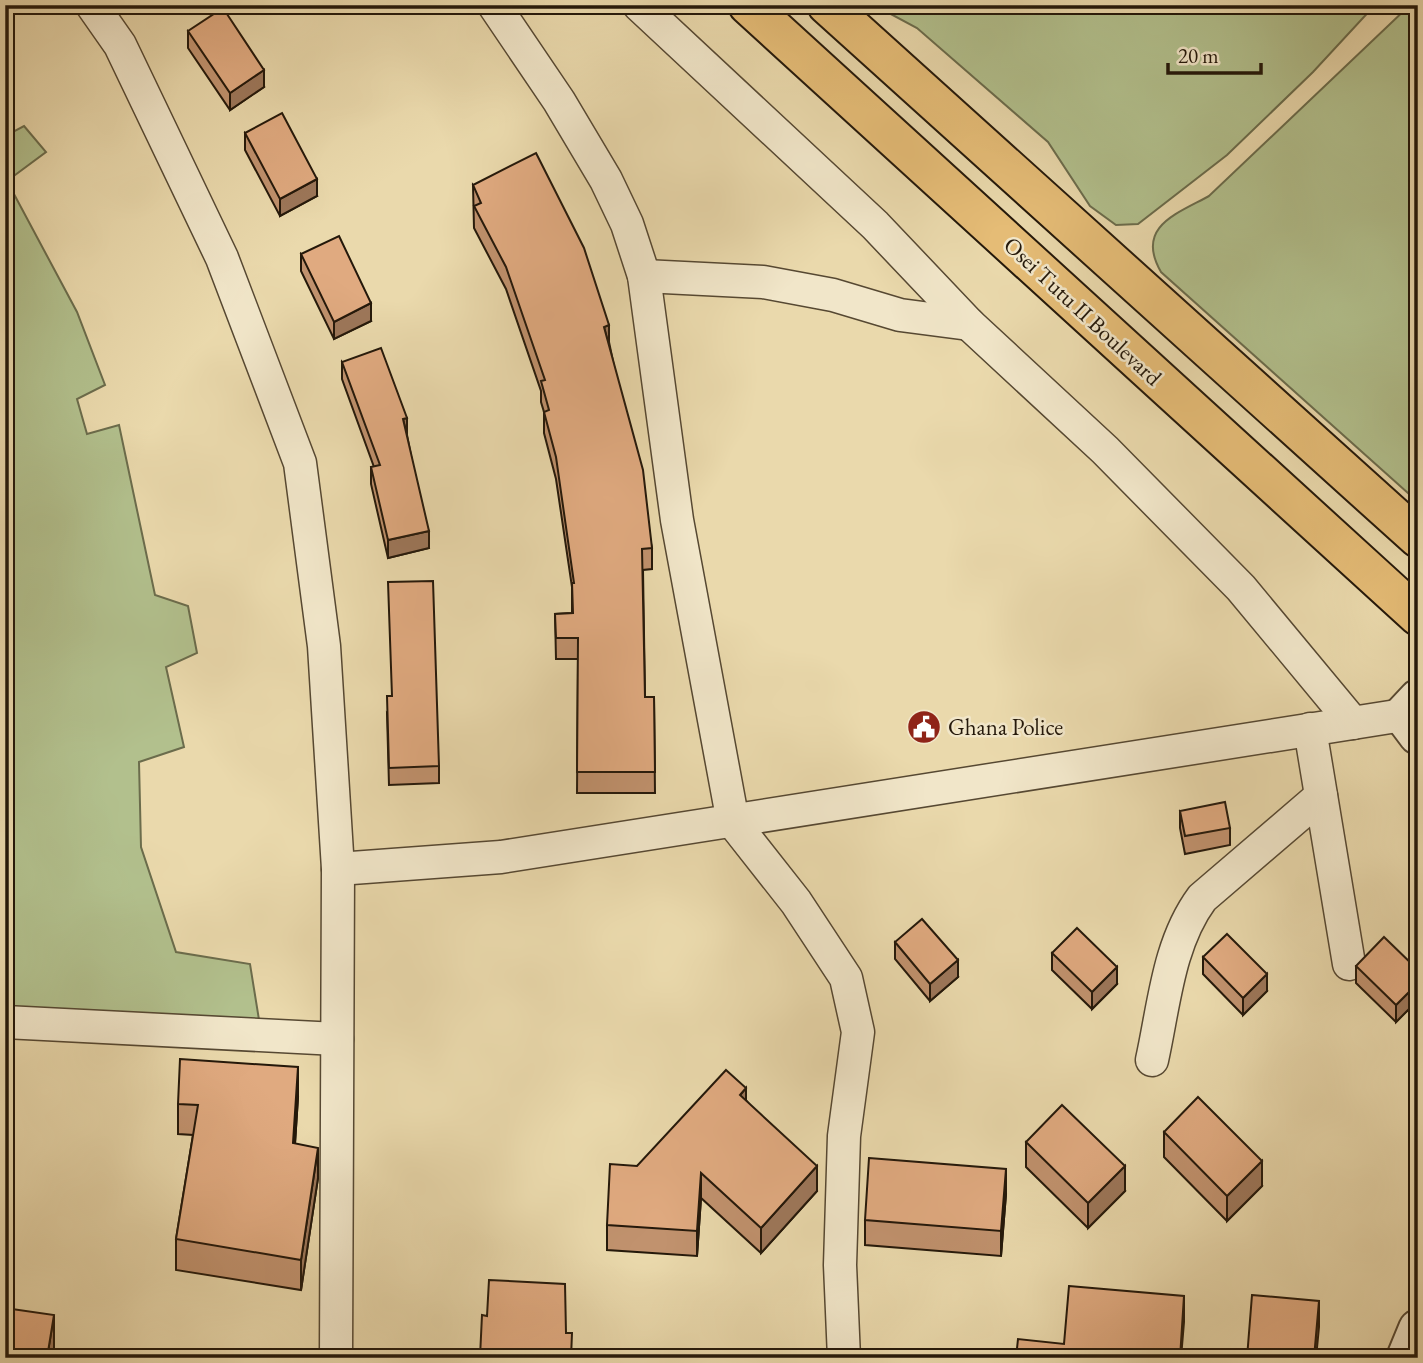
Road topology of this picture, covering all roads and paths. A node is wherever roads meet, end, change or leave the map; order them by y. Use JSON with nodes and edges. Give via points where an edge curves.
{"nodes":[{"id":1,"x":92,"y":5,"type":"edge"},
{"id":2,"x":494,"y":5,"type":"edge"},
{"id":3,"x":639,"y":5,"type":"edge"},
{"id":4,"x":748,"y":5,"type":"edge"},
{"id":5,"x":827,"y":5,"type":"edge"},
{"id":6,"x":645,"y":276,"type":"junction"},
{"id":7,"x":969,"y":324,"type":"junction"},
{"id":8,"x":1418,"y":538,"type":"edge"},
{"id":9,"x":1418,"y":616,"type":"edge"},
{"id":10,"x":1413,"y":716,"type":"edge"},
{"id":11,"x":1353,"y":723,"type":"junction"},
{"id":12,"x":1310,"y":729,"type":"junction"},
{"id":13,"x":1321,"y":796,"type":"junction"},
{"id":14,"x":733,"y":822,"type":"junction"},
{"id":15,"x":338,"y":869,"type":"junction"},
{"id":16,"x":1349,"y":964,"type":"dead end"},
{"id":17,"x":5,"y":1021,"type":"edge"},
{"id":18,"x":337,"y":1039,"type":"junction"},
{"id":19,"x":1153,"y":1060,"type":"dead end"},
{"id":20,"x":336,"y":1358,"type":"edge"},
{"id":21,"x":844,"y":1358,"type":"edge"}],
"edges":[{"from":1,"to":15,"type":"street","via":[[120,45],[222,258],[300,463],[324,646]]},
{"from":2,"to":6,"type":"street","via":[[606,180]]},
{"from":3,"to":7,"type":"street","via":[[875,225]]},
{"from":4,"to":9,"type":"highway","name":"Osei Tutu II Boulevard"},
{"from":5,"to":8,"type":"highway"},
{"from":6,"to":7,"type":"street","via":[[763,282],[833,295],[900,315]]},
{"from":6,"to":14,"type":"street","via":[[677,520]]},
{"from":7,"to":11,"type":"street","via":[[1105,450],[1241,588]]},
{"from":10,"to":11,"type":"street"},
{"from":11,"to":12,"type":"street"},
{"from":12,"to":13,"type":"street"},
{"from":12,"to":14,"type":"street"},
{"from":13,"to":16,"type":"street"},
{"from":13,"to":19,"type":"street","via":[[1202,898],[1187,919],[1177,943]]},
{"from":14,"to":15,"type":"street","via":[[501,857]]},
{"from":14,"to":21,"type":"street","via":[[796,902],[846,978],[858,1032],[844,1136],[840,1265]]},
{"from":15,"to":18,"type":"street"},
{"from":17,"to":18,"type":"street"},
{"from":18,"to":20,"type":"street"}]}
